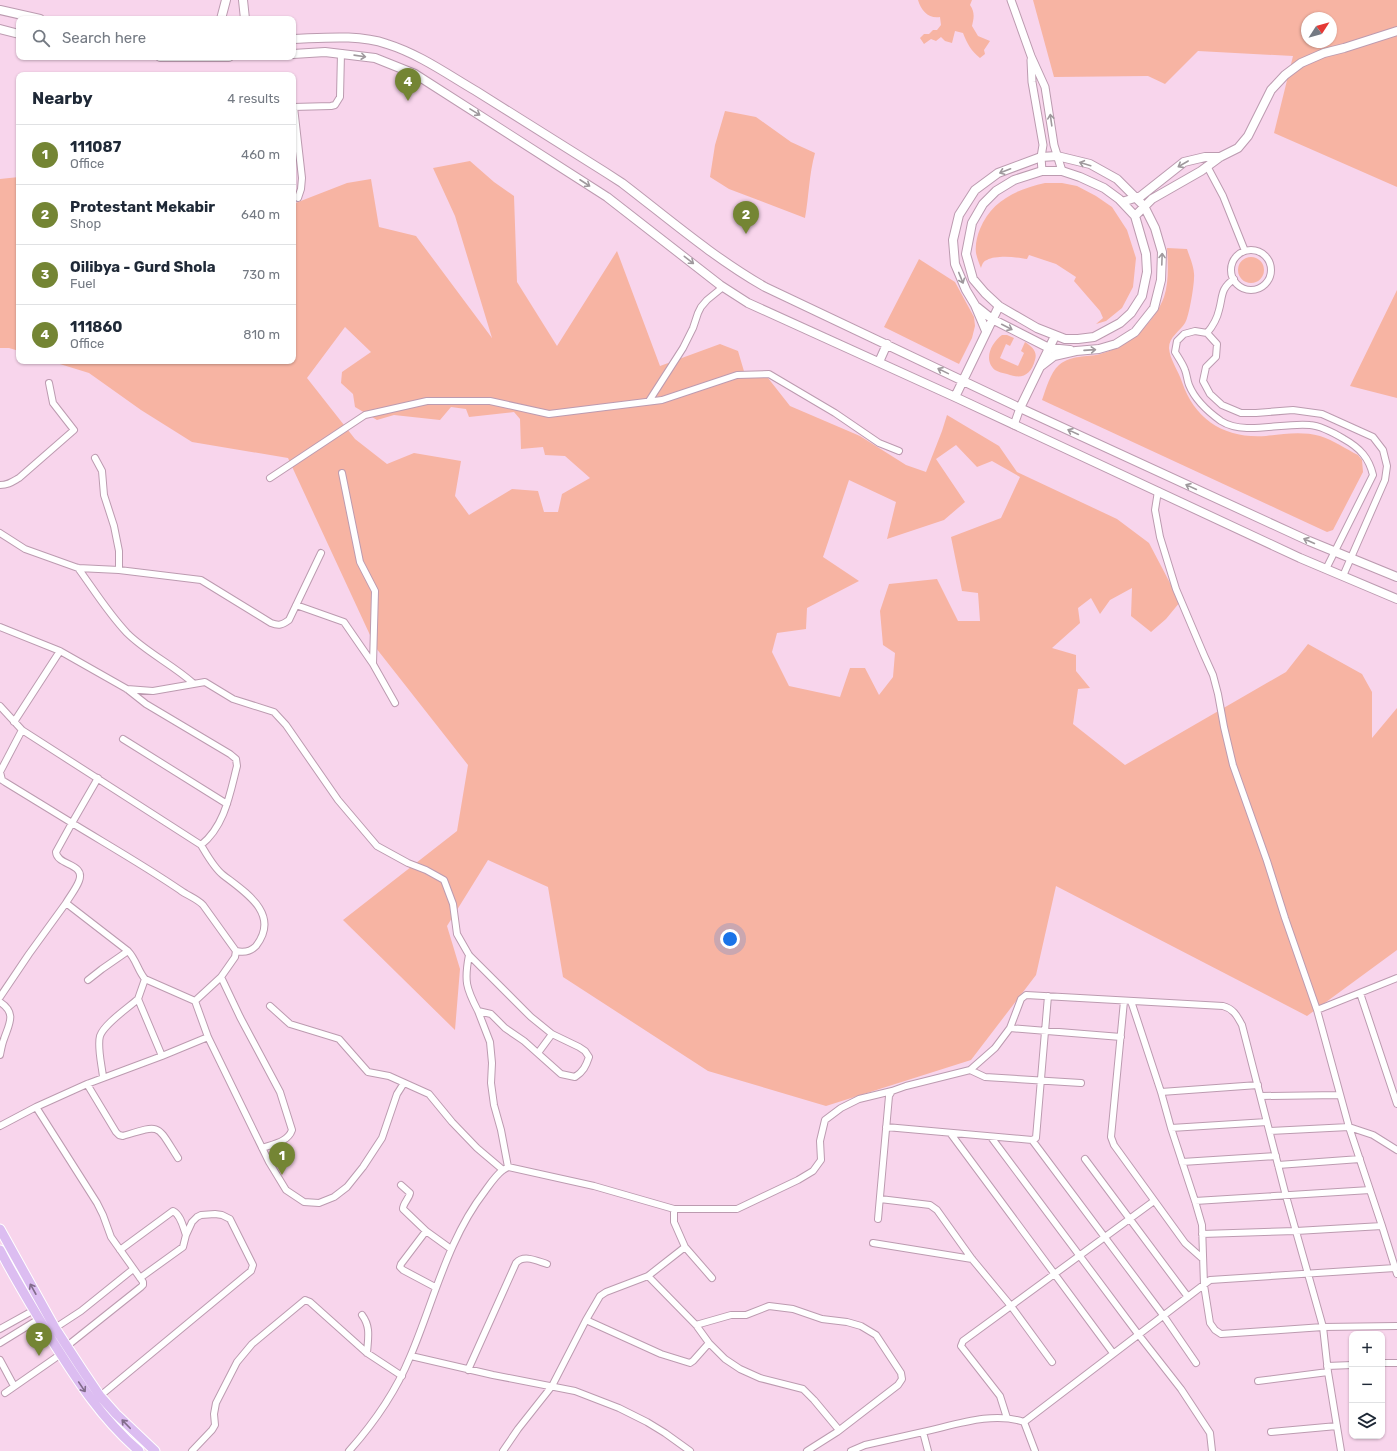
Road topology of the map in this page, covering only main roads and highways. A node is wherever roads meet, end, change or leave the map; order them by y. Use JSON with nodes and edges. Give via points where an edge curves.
{"nodes":[{"id":1,"x":226,"y":0,"type":"edge"},
{"id":2,"x":244,"y":0,"type":"edge"},
{"id":3,"x":0,"y":10,"type":"edge"},
{"id":4,"x":27,"y":16,"type":"edge"},
{"id":5,"x":222,"y":16,"type":"edge"},
{"id":6,"x":245,"y":16,"type":"edge"},
{"id":7,"x":0,"y":29,"type":"edge"},
{"id":8,"x":1397,"y":31,"type":"edge"},
{"id":9,"x":16,"y":33,"type":"edge"},
{"id":10,"x":296,"y":39,"type":"edge"},
{"id":11,"x":296,"y":54,"type":"edge"},
{"id":12,"x":1220,"y":157,"type":"junction"},
{"id":13,"x":1136,"y":197,"type":"junction"},
{"id":14,"x":1122,"y":202,"type":"junction"},
{"id":15,"x":1144,"y":206,"type":"junction"},
{"id":16,"x":1135,"y":216,"type":"junction"},
{"id":17,"x":975,"y":305,"type":"junction"},
{"id":18,"x":999,"y":306,"type":"junction"},
{"id":19,"x":992,"y":319,"type":"junction"},
{"id":20,"x":986,"y":331,"type":"junction"},
{"id":21,"x":1055,"y":336,"type":"junction"},
{"id":22,"x":887,"y":344,"type":"junction"},
{"id":23,"x":1049,"y":348,"type":"junction"},
{"id":24,"x":1076,"y":351,"type":"junction"},
{"id":25,"x":879,"y":362,"type":"junction"},
{"id":26,"x":1041,"y":366,"type":"junction"},
{"id":27,"x":962,"y":380,"type":"junction"},
{"id":28,"x":955,"y":397,"type":"junction"},
{"id":29,"x":1020,"y":408,"type":"junction"},
{"id":30,"x":1397,"y":577,"type":"edge"},
{"id":31,"x":1397,"y":599,"type":"edge"},
{"id":32,"x":0,"y":1229,"type":"edge"},
{"id":33,"x":3,"y":1243,"type":"edge"},
{"id":34,"x":0,"y":1250,"type":"edge"},
{"id":35,"x":3,"y":1262,"type":"edge"},
{"id":36,"x":38,"y":1308,"type":"junction"},
{"id":37,"x":133,"y":1449,"type":"edge"},
{"id":38,"x":155,"y":1451,"type":"edge"}],
"edges":[{"from":1,"to":5,"type":"main road"},
{"from":2,"to":6,"type":"main road"},
{"from":3,"to":4,"type":"main road"},
{"from":7,"to":9,"type":"main road"},
{"from":8,"to":12,"type":"main road","via":[[1324,53],[1301,63],[1271,90],[1248,136],[1238,148]]},
{"from":10,"to":22,"type":"main road","via":[[365,40],[386,44],[413,54],[622,183],[744,275]]},
{"from":11,"to":25,"type":"main road","one_way":true,"via":[[341,53],[375,58],[415,74],[607,197],[748,303]]},
{"from":12,"to":13,"type":"main road","one_way":true,"via":[[1205,156],[1184,162],[1141,196]]},
{"from":12,"to":15,"type":"main road"},
{"from":13,"to":14,"type":"main road"},
{"from":13,"to":15,"type":"main road"},
{"from":13,"to":17,"type":"main road","one_way":true,"via":[[1117,179],[1090,164],[1057,156],[1041,156],[998,173],[975,190],[959,215],[952,240],[955,264]]},
{"from":14,"to":16,"type":"main road"},
{"from":14,"to":18,"type":"main road","via":[[1104,188],[1062,171],[1042,171],[1014,180],[996,191],[983,204],[972,223],[966,254],[973,279]]},
{"from":15,"to":16,"type":"main road"},
{"from":24,"to":15,"type":"main road","one_way":true,"via":[[1116,344],[1135,332],[1154,308],[1161,280],[1162,252],[1155,228]]},
{"from":16,"to":21,"type":"main road","via":[[1146,254],[1147,272],[1142,296],[1131,313],[1120,323],[1094,336],[1065,339]]},
{"from":17,"to":19,"type":"main road"},
{"from":17,"to":20,"type":"main road"},
{"from":18,"to":19,"type":"main road"},
{"from":18,"to":21,"type":"main road"},
{"from":19,"to":20,"type":"main road"},
{"from":19,"to":23,"type":"main road","one_way":true},
{"from":20,"to":27,"type":"main road"},
{"from":21,"to":23,"type":"main road"},
{"from":22,"to":25,"type":"main road"},
{"from":27,"to":22,"type":"main road","one_way":true},
{"from":23,"to":24,"type":"main road"},
{"from":23,"to":26,"type":"main road"},
{"from":24,"to":26,"type":"main road","via":[[1054,356]]},
{"from":25,"to":28,"type":"main road"},
{"from":26,"to":29,"type":"main road"},
{"from":27,"to":28,"type":"main road"},
{"from":27,"to":29,"type":"main road"},
{"from":28,"to":31,"type":"main road","via":[[1326,569]]},
{"from":30,"to":29,"type":"main road","one_way":true,"via":[[1335,552]]},
{"from":32,"to":33,"type":"main road"},
{"from":36,"to":33,"type":"main road","one_way":true},
{"from":34,"to":35,"type":"main road"},
{"from":35,"to":36,"type":"main road"},
{"from":36,"to":37,"type":"main road","one_way":true,"via":[[39,1319],[94,1405]]},
{"from":38,"to":36,"type":"main road","one_way":true,"via":[[100,1396],[55,1328]]}]}
